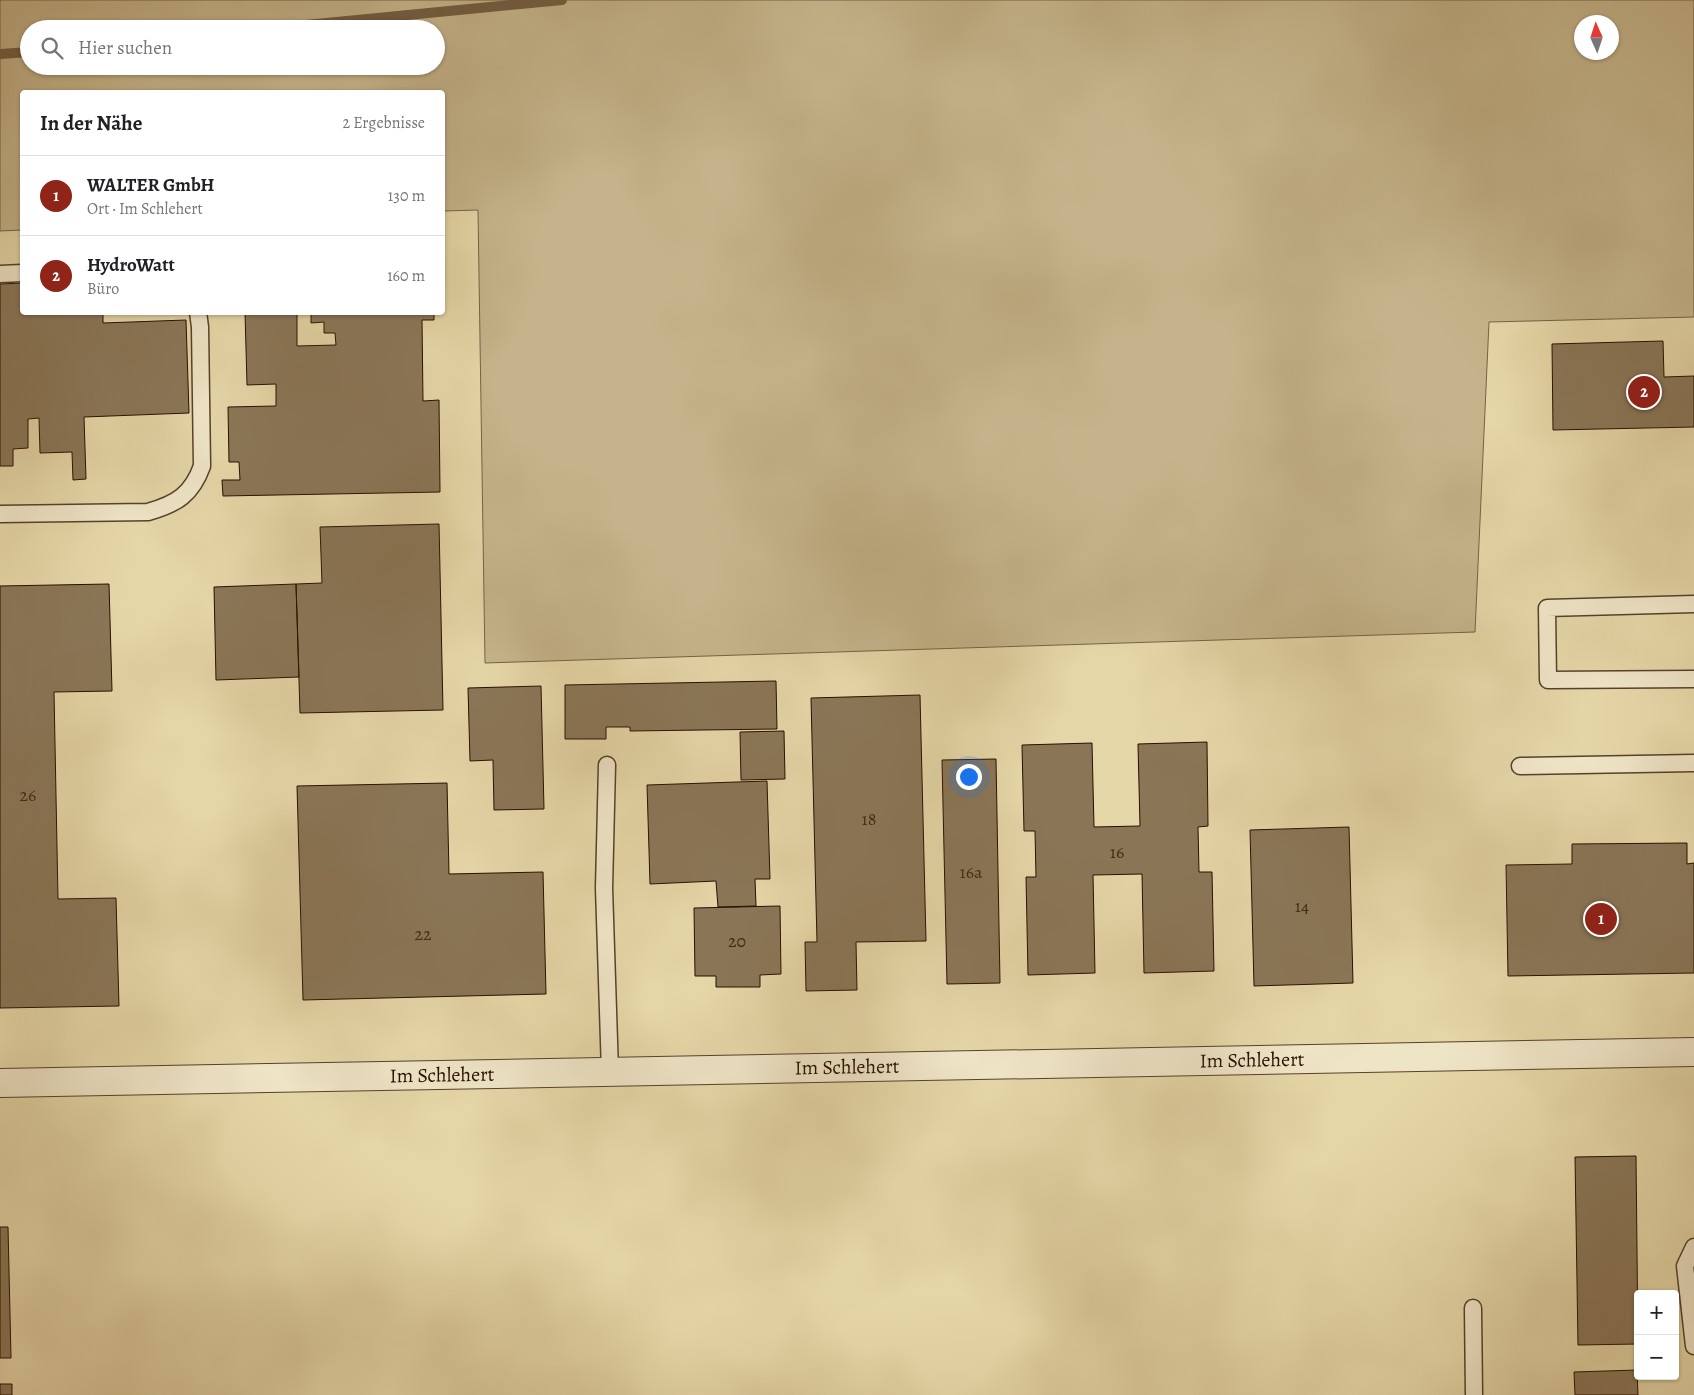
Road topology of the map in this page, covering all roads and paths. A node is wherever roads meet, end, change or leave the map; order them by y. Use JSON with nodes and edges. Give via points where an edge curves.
{"nodes":[{"id":1,"x":20,"y":273,"type":"edge"},
{"id":2,"x":0,"y":274,"type":"edge"},
{"id":3,"x":198,"y":315,"type":"edge"},
{"id":4,"x":0,"y":514,"type":"edge"},
{"id":5,"x":1694,"y":604,"type":"edge"},
{"id":6,"x":1694,"y":679,"type":"edge"},
{"id":7,"x":1694,"y":763,"type":"edge"},
{"id":8,"x":606,"y":765,"type":"dead end"},
{"id":9,"x":1520,"y":766,"type":"dead end"},
{"id":10,"x":1694,"y":1052,"type":"edge"},
{"id":11,"x":610,"y":1072,"type":"junction"},
{"id":12,"x":0,"y":1083,"type":"edge"},
{"id":13,"x":1694,"y":1247,"type":"edge"},
{"id":14,"x":1474,"y":1308,"type":"dead end"},
{"id":15,"x":1694,"y":1346,"type":"edge"},
{"id":16,"x":1474,"y":1395,"type":"edge"}],
"edges":[{"from":1,"to":2,"type":"lane"},
{"from":3,"to":4,"type":"lane","via":[[202,466],[197,481],[185,495],[166,507],[148,512]]},
{"from":5,"to":6,"type":"lane","via":[[1547,608],[1548,680]]},
{"from":7,"to":9,"type":"lane"},
{"from":8,"to":11,"type":"lane","via":[[604,888]]},
{"from":10,"to":11,"type":"street","name":"Im Schlehert"},
{"from":11,"to":12,"type":"street","name":"Im Schlehert"},
{"from":13,"to":15,"type":"lane","via":[[1685,1266]]},
{"from":14,"to":16,"type":"lane"}]}
